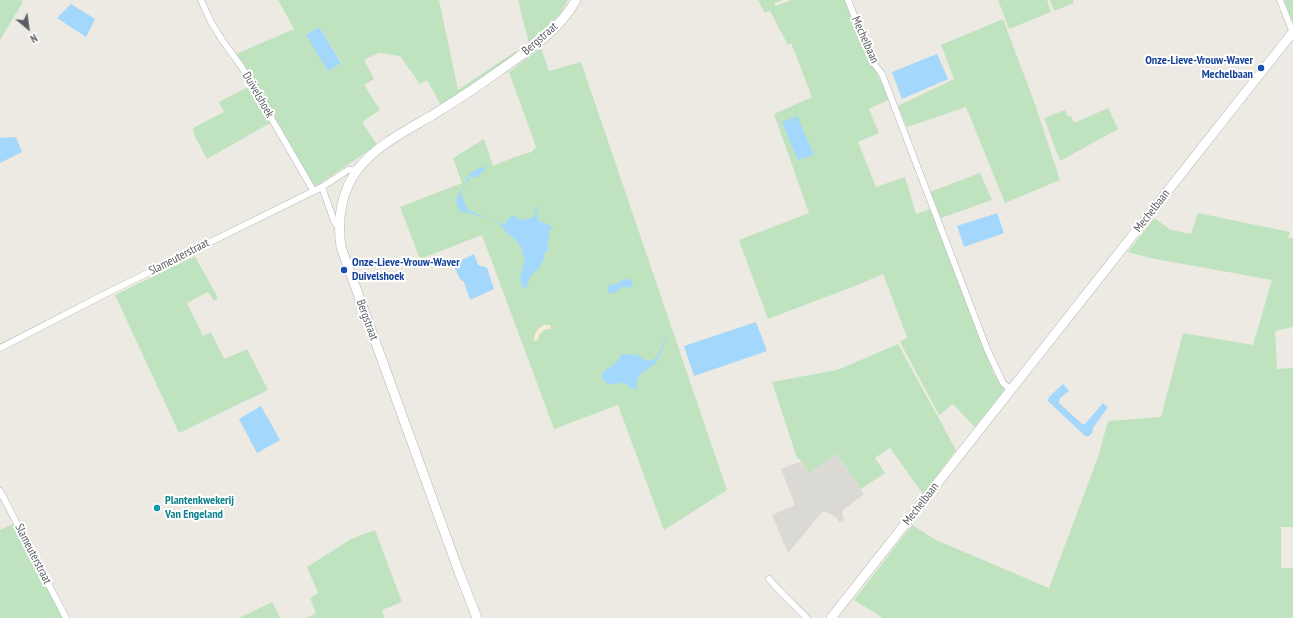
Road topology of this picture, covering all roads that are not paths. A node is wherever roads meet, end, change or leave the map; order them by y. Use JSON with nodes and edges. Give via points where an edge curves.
{"nodes":[{"id":1,"x":201,"y":0,"type":"edge"},
{"id":2,"x":576,"y":0,"type":"edge"},
{"id":3,"x":848,"y":0,"type":"edge"},
{"id":4,"x":1280,"y":0,"type":"edge"},
{"id":5,"x":1293,"y":32,"type":"edge"},
{"id":6,"x":358,"y":169,"type":"junction"},
{"id":7,"x":322,"y":187,"type":"junction"},
{"id":8,"x":313,"y":190,"type":"junction"},
{"id":9,"x":338,"y":228,"type":"junction"},
{"id":10,"x":0,"y":348,"type":"edge"},
{"id":11,"x":1010,"y":390,"type":"junction"},
{"id":12,"x":0,"y":491,"type":"edge"},
{"id":13,"x":769,"y":579,"type":"dead end"},
{"id":14,"x":66,"y":618,"type":"edge"},
{"id":15,"x":477,"y":618,"type":"edge"},
{"id":16,"x":807,"y":618,"type":"edge"},
{"id":17,"x":831,"y":618,"type":"edge"}],
"edges":[{"from":1,"to":8,"type":"street","name":"Duivelshoek","via":[[211,22],[241,66]]},
{"from":2,"to":6,"type":"street","name":"Bergstraat","via":[[562,20],[536,45],[452,103],[384,145]]},
{"from":3,"to":11,"type":"street","name":"Mechelbaan","via":[[872,61],[882,74],[987,349],[1003,382]]},
{"from":4,"to":5,"type":"street"},
{"from":5,"to":11,"type":"street","name":"Mechelbaan"},
{"from":6,"to":7,"type":"street","name":"Slameuterstraat","via":[[348,170]]},
{"from":6,"to":9,"type":"street","name":"Bergstraat","via":[[346,192]]},
{"from":7,"to":8,"type":"street","name":"Slameuterstraat"},
{"from":7,"to":9,"type":"street"},
{"from":8,"to":10,"type":"street","name":"Slameuterstraat"},
{"from":9,"to":15,"type":"street","name":"Bergstraat","via":[[345,259]]},
{"from":11,"to":17,"type":"street","name":"Mechelbaan"},
{"from":12,"to":14,"type":"street","name":"Slameuterstraat"},
{"from":13,"to":16,"type":"street"}]}
